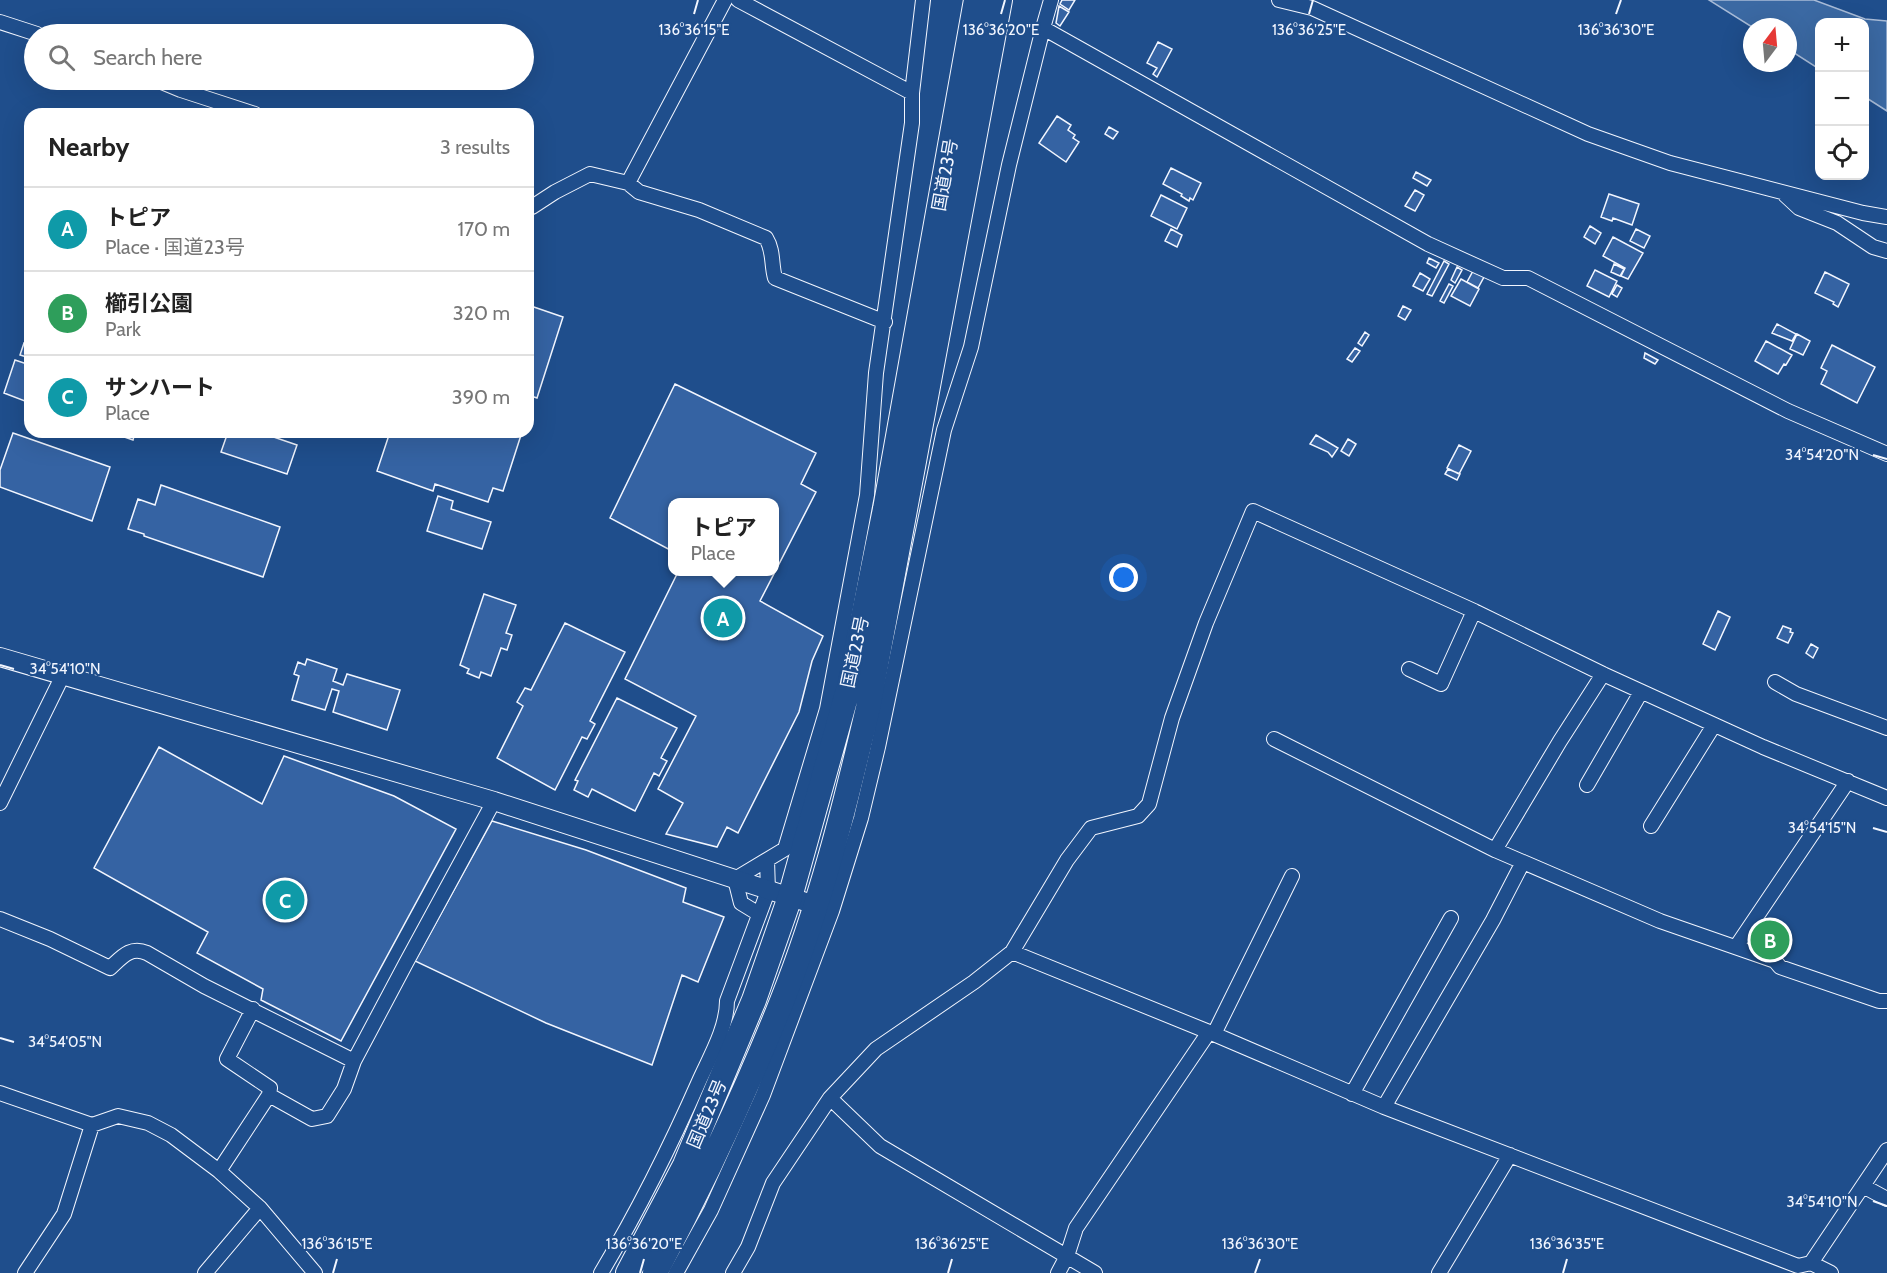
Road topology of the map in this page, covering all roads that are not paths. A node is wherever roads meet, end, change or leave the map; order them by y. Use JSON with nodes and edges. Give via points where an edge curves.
{"nodes":[{"id":1,"x":725,"y":0,"type":"edge"},
{"id":2,"x":738,"y":0,"type":"edge"},
{"id":3,"x":923,"y":0,"type":"edge"},
{"id":4,"x":976,"y":0,"type":"edge"},
{"id":5,"x":1000,"y":0,"type":"edge"},
{"id":6,"x":1051,"y":0,"type":"edge"},
{"id":7,"x":1279,"y":0,"type":"edge"},
{"id":8,"x":0,"y":22,"type":"edge"},
{"id":9,"x":1043,"y":28,"type":"junction"},
{"id":10,"x":24,"y":30,"type":"edge"},
{"id":11,"x":181,"y":90,"type":"edge"},
{"id":12,"x":912,"y":93,"type":"junction"},
{"id":13,"x":236,"y":108,"type":"edge"},
{"id":14,"x":628,"y":183,"type":"junction"},
{"id":15,"x":1784,"y":193,"type":"junction"},
{"id":16,"x":534,"y":206,"type":"edge"},
{"id":17,"x":1887,"y":217,"type":"edge"},
{"id":18,"x":1887,"y":251,"type":"edge"},
{"id":19,"x":885,"y":322,"type":"junction"},
{"id":20,"x":1887,"y":454,"type":"edge"},
{"id":21,"x":1474,"y":611,"type":"junction"},
{"id":22,"x":0,"y":657,"type":"edge"},
{"id":23,"x":1408,"y":669,"type":"dead end"},
{"id":24,"x":1603,"y":674,"type":"junction"},
{"id":25,"x":63,"y":675,"type":"junction"},
{"id":26,"x":1775,"y":682,"type":"dead end"},
{"id":27,"x":1641,"y":692,"type":"junction"},
{"id":28,"x":1714,"y":725,"type":"junction"},
{"id":29,"x":1887,"y":728,"type":"edge"},
{"id":30,"x":1274,"y":739,"type":"dead end"},
{"id":31,"x":1848,"y":782,"type":"junction"},
{"id":32,"x":1587,"y":785,"type":"dead end"},
{"id":33,"x":1887,"y":798,"type":"edge"},
{"id":34,"x":494,"y":801,"type":"junction"},
{"id":35,"x":0,"y":803,"type":"edge"},
{"id":36,"x":1651,"y":826,"type":"dead end"},
{"id":37,"x":1496,"y":850,"type":"junction"},
{"id":38,"x":767,"y":860,"type":"junction"},
{"id":39,"x":1523,"y":862,"type":"junction"},
{"id":40,"x":1292,"y":876,"type":"dead end"},
{"id":41,"x":735,"y":879,"type":"junction"},
{"id":42,"x":779,"y":894,"type":"junction"},
{"id":43,"x":815,"y":905,"type":"junction"},
{"id":44,"x":759,"y":914,"type":"junction"},
{"id":45,"x":1450,"y":918,"type":"dead end"},
{"id":46,"x":0,"y":919,"type":"edge"},
{"id":47,"x":1736,"y":947,"type":"junction"},
{"id":48,"x":1012,"y":952,"type":"junction"},
{"id":49,"x":1887,"y":1001,"type":"edge"},
{"id":50,"x":253,"y":1009,"type":"junction"},
{"id":51,"x":736,"y":1017,"type":"junction"},
{"id":52,"x":1211,"y":1033,"type":"junction"},
{"id":53,"x":354,"y":1061,"type":"junction"},
{"id":54,"x":0,"y":1093,"type":"edge"},
{"id":55,"x":1352,"y":1094,"type":"junction"},
{"id":56,"x":269,"y":1095,"type":"junction"},
{"id":57,"x":830,"y":1098,"type":"junction"},
{"id":58,"x":1384,"y":1107,"type":"junction"},
{"id":59,"x":92,"y":1125,"type":"junction"},
{"id":60,"x":1887,"y":1150,"type":"edge"},
{"id":61,"x":1510,"y":1155,"type":"junction"},
{"id":62,"x":219,"y":1171,"type":"junction"},
{"id":63,"x":1863,"y":1186,"type":"junction"},
{"id":64,"x":1887,"y":1199,"type":"edge"},
{"id":65,"x":260,"y":1208,"type":"junction"},
{"id":66,"x":1067,"y":1256,"type":"junction"},
{"id":67,"x":1801,"y":1267,"type":"edge"},
{"id":68,"x":26,"y":1273,"type":"edge"},
{"id":69,"x":205,"y":1273,"type":"edge"},
{"id":70,"x":313,"y":1273,"type":"edge"},
{"id":71,"x":601,"y":1273,"type":"edge"},
{"id":72,"x":628,"y":1273,"type":"edge"},
{"id":73,"x":655,"y":1273,"type":"edge"},
{"id":74,"x":676,"y":1273,"type":"edge"},
{"id":75,"x":733,"y":1273,"type":"edge"},
{"id":76,"x":1058,"y":1273,"type":"edge"},
{"id":77,"x":1095,"y":1273,"type":"edge"},
{"id":78,"x":1439,"y":1273,"type":"edge"},
{"id":79,"x":1832,"y":1273,"type":"edge"}],
"edges":[{"from":1,"to":14,"type":"street"},
{"from":2,"to":12,"type":"street"},
{"from":3,"to":12,"type":"street"},
{"from":4,"to":42,"type":"highway","name":"国道23号","via":[[849,686]]},
{"from":5,"to":43,"type":"highway","name":"国道23号","via":[[868,708]]},
{"from":6,"to":9,"type":"street"},
{"from":7,"to":15,"type":"street","via":[[1312,8],[1588,135],[1670,163]]},
{"from":8,"to":10,"type":"street"},
{"from":9,"to":20,"type":"street","via":[[1428,244],[1503,278],[1528,278],[1788,411]]},
{"from":9,"to":74,"type":"street","via":[[971,346],[944,430],[861,818],[832,910],[763,1095],[711,1210]]},
{"from":11,"to":13,"type":"street"},
{"from":12,"to":19,"type":"street","via":[[912,123]]},
{"from":14,"to":16,"type":"street","via":[[590,174]]},
{"from":14,"to":19,"type":"street","via":[[639,192],[699,210],[766,238],[772,250],[775,278]]},
{"from":15,"to":17,"type":"street"},
{"from":15,"to":18,"type":"street","via":[[1798,208],[1837,223],[1873,247]]},
{"from":19,"to":38,"type":"street","via":[[876,373],[867,495],[827,709],[785,849]]},
{"from":21,"to":23,"type":"street","via":[[1441,684]]},
{"from":21,"to":24,"type":"street"},
{"from":21,"to":48,"type":"street","via":[[1253,511],[1206,622],[1172,718],[1149,804],[1138,816],[1091,828],[1067,860]]},
{"from":22,"to":25,"type":"street"},
{"from":24,"to":27,"type":"street"},
{"from":24,"to":37,"type":"street"},
{"from":25,"to":34,"type":"street"},
{"from":25,"to":35,"type":"street"},
{"from":26,"to":29,"type":"street","via":[[1796,694]]},
{"from":27,"to":28,"type":"street"},
{"from":27,"to":32,"type":"street"},
{"from":28,"to":31,"type":"street"},
{"from":28,"to":36,"type":"street"},
{"from":30,"to":37,"type":"street"},
{"from":31,"to":33,"type":"street"},
{"from":31,"to":47,"type":"street"},
{"from":34,"to":41,"type":"street"},
{"from":34,"to":53,"type":"street"},
{"from":37,"to":39,"type":"street"},
{"from":38,"to":41,"type":"street"},
{"from":38,"to":42,"type":"street"},
{"from":39,"to":47,"type":"street","via":[[1660,921]]},
{"from":39,"to":58,"type":"street"},
{"from":40,"to":52,"type":"street"},
{"from":41,"to":42,"type":"street"},
{"from":41,"to":44,"type":"street","via":[[741,903]]},
{"from":42,"to":43,"type":"street"},
{"from":42,"to":44,"type":"street"},
{"from":42,"to":51,"type":"highway","name":"国道23号"},
{"from":43,"to":73,"type":"highway","name":"国道23号","via":[[783,999],[735,1113]]},
{"from":44,"to":51,"type":"street","via":[[727,1001]]},
{"from":45,"to":55,"type":"street"},
{"from":46,"to":50,"type":"street","via":[[110,968],[128,951],[138,949]]},
{"from":47,"to":49,"type":"street","via":[[1775,961],[1780,967]]},
{"from":48,"to":52,"type":"street"},
{"from":48,"to":57,"type":"street","via":[[876,1049]]},
{"from":50,"to":53,"type":"street"},
{"from":50,"to":56,"type":"street","via":[[227,1059],[270,1088]]},
{"from":51,"to":71,"type":"street"},
{"from":51,"to":72,"type":"highway","name":"国道23号","via":[[685,1165]]},
{"from":52,"to":55,"type":"street"},
{"from":52,"to":66,"type":"street","via":[[1076,1228]]},
{"from":53,"to":56,"type":"street","via":[[344,1089],[327,1116],[312,1119]]},
{"from":54,"to":59,"type":"street"},
{"from":55,"to":58,"type":"street"},
{"from":56,"to":62,"type":"street"},
{"from":57,"to":66,"type":"street","via":[[880,1146]]},
{"from":57,"to":75,"type":"street","via":[[773,1183],[748,1247]]},
{"from":58,"to":61,"type":"street"},
{"from":59,"to":62,"type":"street","via":[[118,1116],[148,1123]]},
{"from":59,"to":68,"type":"street","via":[[64,1214]]},
{"from":60,"to":63,"type":"street"},
{"from":61,"to":67,"type":"street"},
{"from":61,"to":78,"type":"street"},
{"from":62,"to":65,"type":"street"},
{"from":63,"to":64,"type":"street"},
{"from":63,"to":67,"type":"street"},
{"from":65,"to":69,"type":"street"},
{"from":65,"to":70,"type":"street"},
{"from":66,"to":76,"type":"street"},
{"from":66,"to":77,"type":"street"},
{"from":67,"to":79,"type":"street"}]}
